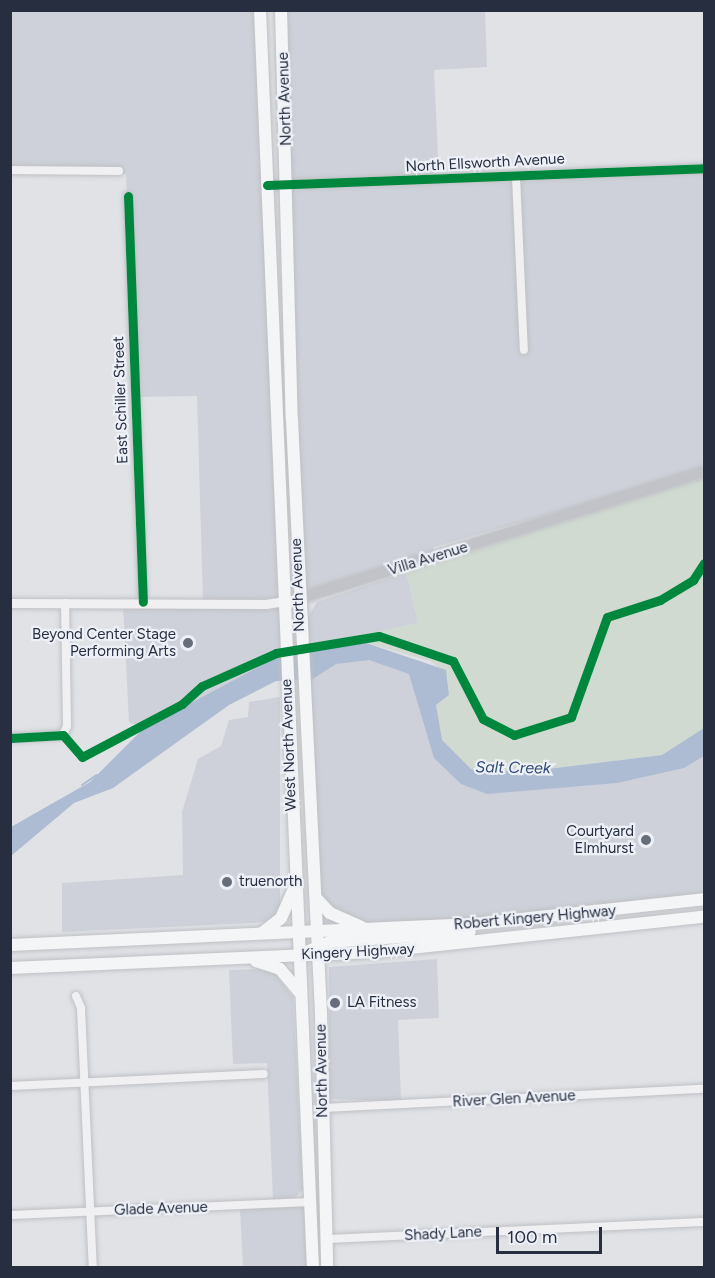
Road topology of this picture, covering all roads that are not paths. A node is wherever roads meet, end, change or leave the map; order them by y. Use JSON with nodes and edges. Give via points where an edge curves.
{"nodes":[{"id":1,"x":260,"y":10,"type":"edge"},
{"id":2,"x":281,"y":10,"type":"edge"},
{"id":3,"x":705,"y":168,"type":"edge"},
{"id":4,"x":10,"y":170,"type":"edge"},
{"id":5,"x":119,"y":171,"type":"dead end"},
{"id":6,"x":516,"y":177,"type":"junction"},
{"id":7,"x":289,"y":185,"type":"junction"},
{"id":8,"x":267,"y":186,"type":"junction"},
{"id":9,"x":128,"y":196,"type":"dead end"},
{"id":10,"x":524,"y":350,"type":"dead end"},
{"id":11,"x":705,"y":472,"type":"edge"},
{"id":12,"x":298,"y":599,"type":"junction"},
{"id":13,"x":143,"y":602,"type":"junction"},
{"id":14,"x":282,"y":602,"type":"junction"},
{"id":15,"x":10,"y":603,"type":"edge"},
{"id":16,"x":65,"y":603,"type":"junction"},
{"id":17,"x":10,"y":738,"type":"edge"},
{"id":18,"x":295,"y":886,"type":"junction"},
{"id":19,"x":316,"y":898,"type":"junction"},
{"id":20,"x":704,"y":898,"type":"edge"},
{"id":21,"x":705,"y":917,"type":"edge"},
{"id":22,"x":523,"y":920,"type":"junction"},
{"id":23,"x":365,"y":929,"type":"junction"},
{"id":24,"x":318,"y":930,"type":"junction"},
{"id":25,"x":297,"y":931,"type":"junction"},
{"id":26,"x":258,"y":934,"type":"junction"},
{"id":27,"x":10,"y":945,"type":"edge"},
{"id":28,"x":318,"y":951,"type":"junction"},
{"id":29,"x":297,"y":956,"type":"junction"},
{"id":30,"x":247,"y":958,"type":"junction"},
{"id":31,"x":10,"y":968,"type":"edge"},
{"id":32,"x":299,"y":992,"type":"junction"},
{"id":33,"x":76,"y":996,"type":"dead end"},
{"id":34,"x":264,"y":1074,"type":"dead end"},
{"id":35,"x":85,"y":1082,"type":"junction"},
{"id":36,"x":10,"y":1086,"type":"edge"},
{"id":37,"x":705,"y":1089,"type":"edge"},
{"id":38,"x":323,"y":1108,"type":"junction"},
{"id":39,"x":310,"y":1202,"type":"junction"},
{"id":40,"x":90,"y":1212,"type":"junction"},
{"id":41,"x":10,"y":1215,"type":"edge"},
{"id":42,"x":705,"y":1222,"type":"edge"},
{"id":43,"x":326,"y":1239,"type":"junction"},
{"id":44,"x":93,"y":1268,"type":"edge"},
{"id":45,"x":313,"y":1268,"type":"edge"},
{"id":46,"x":327,"y":1268,"type":"edge"}],
"edges":[{"from":1,"to":8,"type":"main road","name":"North Avenue"},
{"from":2,"to":7,"type":"main road","name":"North Avenue"},
{"from":3,"to":6,"type":"street","name":"North Ellsworth Avenue"},
{"from":4,"to":5,"type":"street"},
{"from":6,"to":7,"type":"street","name":"North Ellsworth Avenue"},
{"from":6,"to":10,"type":"street"},
{"from":7,"to":8,"type":"street","name":"North Ellsworth Avenue"},
{"from":7,"to":12,"type":"main road","name":"North Avenue"},
{"from":8,"to":14,"type":"main road","name":"West North Avenue"},
{"from":9,"to":13,"type":"street","name":"East Schiller Street"},
{"from":11,"to":12,"type":"main road","name":"Villa Avenue"},
{"from":12,"to":14,"type":"street"},
{"from":12,"to":19,"type":"main road","name":"North Avenue"},
{"from":13,"to":14,"type":"street"},
{"from":13,"to":16,"type":"street"},
{"from":14,"to":18,"type":"main road","name":"West North Avenue"},
{"from":15,"to":16,"type":"street"},
{"from":16,"to":17,"type":"street","via":[[63,735]]},
{"from":18,"to":25,"type":"main road","name":"West North Avenue"},
{"from":18,"to":26,"type":"main road","via":[[280,918]]},
{"from":19,"to":23,"type":"main road","via":[[337,917]]},
{"from":19,"to":24,"type":"main road","name":"North Avenue"},
{"from":20,"to":22,"type":"main road","name":"Robert Kingery Highway"},
{"from":21,"to":28,"type":"main road","name":"Kingery Highway","via":[[478,944]]},
{"from":22,"to":23,"type":"main road","name":"Robert Kingery Highway"},
{"from":22,"to":28,"type":"main road","via":[[500,930]]},
{"from":23,"to":24,"type":"main road","name":"Kingery Highway"},
{"from":24,"to":25,"type":"main road","name":"Kingery Highway"},
{"from":24,"to":28,"type":"main road","name":"North Avenue"},
{"from":25,"to":26,"type":"main road","name":"Kingery Highway"},
{"from":25,"to":29,"type":"main road","name":"West North Avenue"},
{"from":26,"to":27,"type":"main road","name":"Kingery Highway"},
{"from":28,"to":29,"type":"main road","name":"Kingery Highway"},
{"from":28,"to":38,"type":"main road","name":"North Avenue"},
{"from":29,"to":30,"type":"main road","name":"Kingery Highway"},
{"from":29,"to":32,"type":"main road","name":"West North Avenue"},
{"from":30,"to":31,"type":"main road","name":"Kingery Highway"},
{"from":30,"to":32,"type":"main road","via":[[280,969]]},
{"from":32,"to":39,"type":"main road","name":"West North Avenue"},
{"from":33,"to":35,"type":"street"},
{"from":34,"to":35,"type":"street"},
{"from":35,"to":36,"type":"street"},
{"from":35,"to":40,"type":"street"},
{"from":37,"to":38,"type":"street","name":"River Glen Avenue"},
{"from":38,"to":43,"type":"main road","name":"North Avenue"},
{"from":39,"to":40,"type":"street","name":"Glade Avenue"},
{"from":39,"to":45,"type":"main road","name":"West North Avenue"},
{"from":40,"to":41,"type":"street","name":"Glade Avenue"},
{"from":40,"to":44,"type":"street"},
{"from":42,"to":43,"type":"street","name":"Shady Lane"},
{"from":43,"to":46,"type":"main road","name":"North Avenue"}]}
